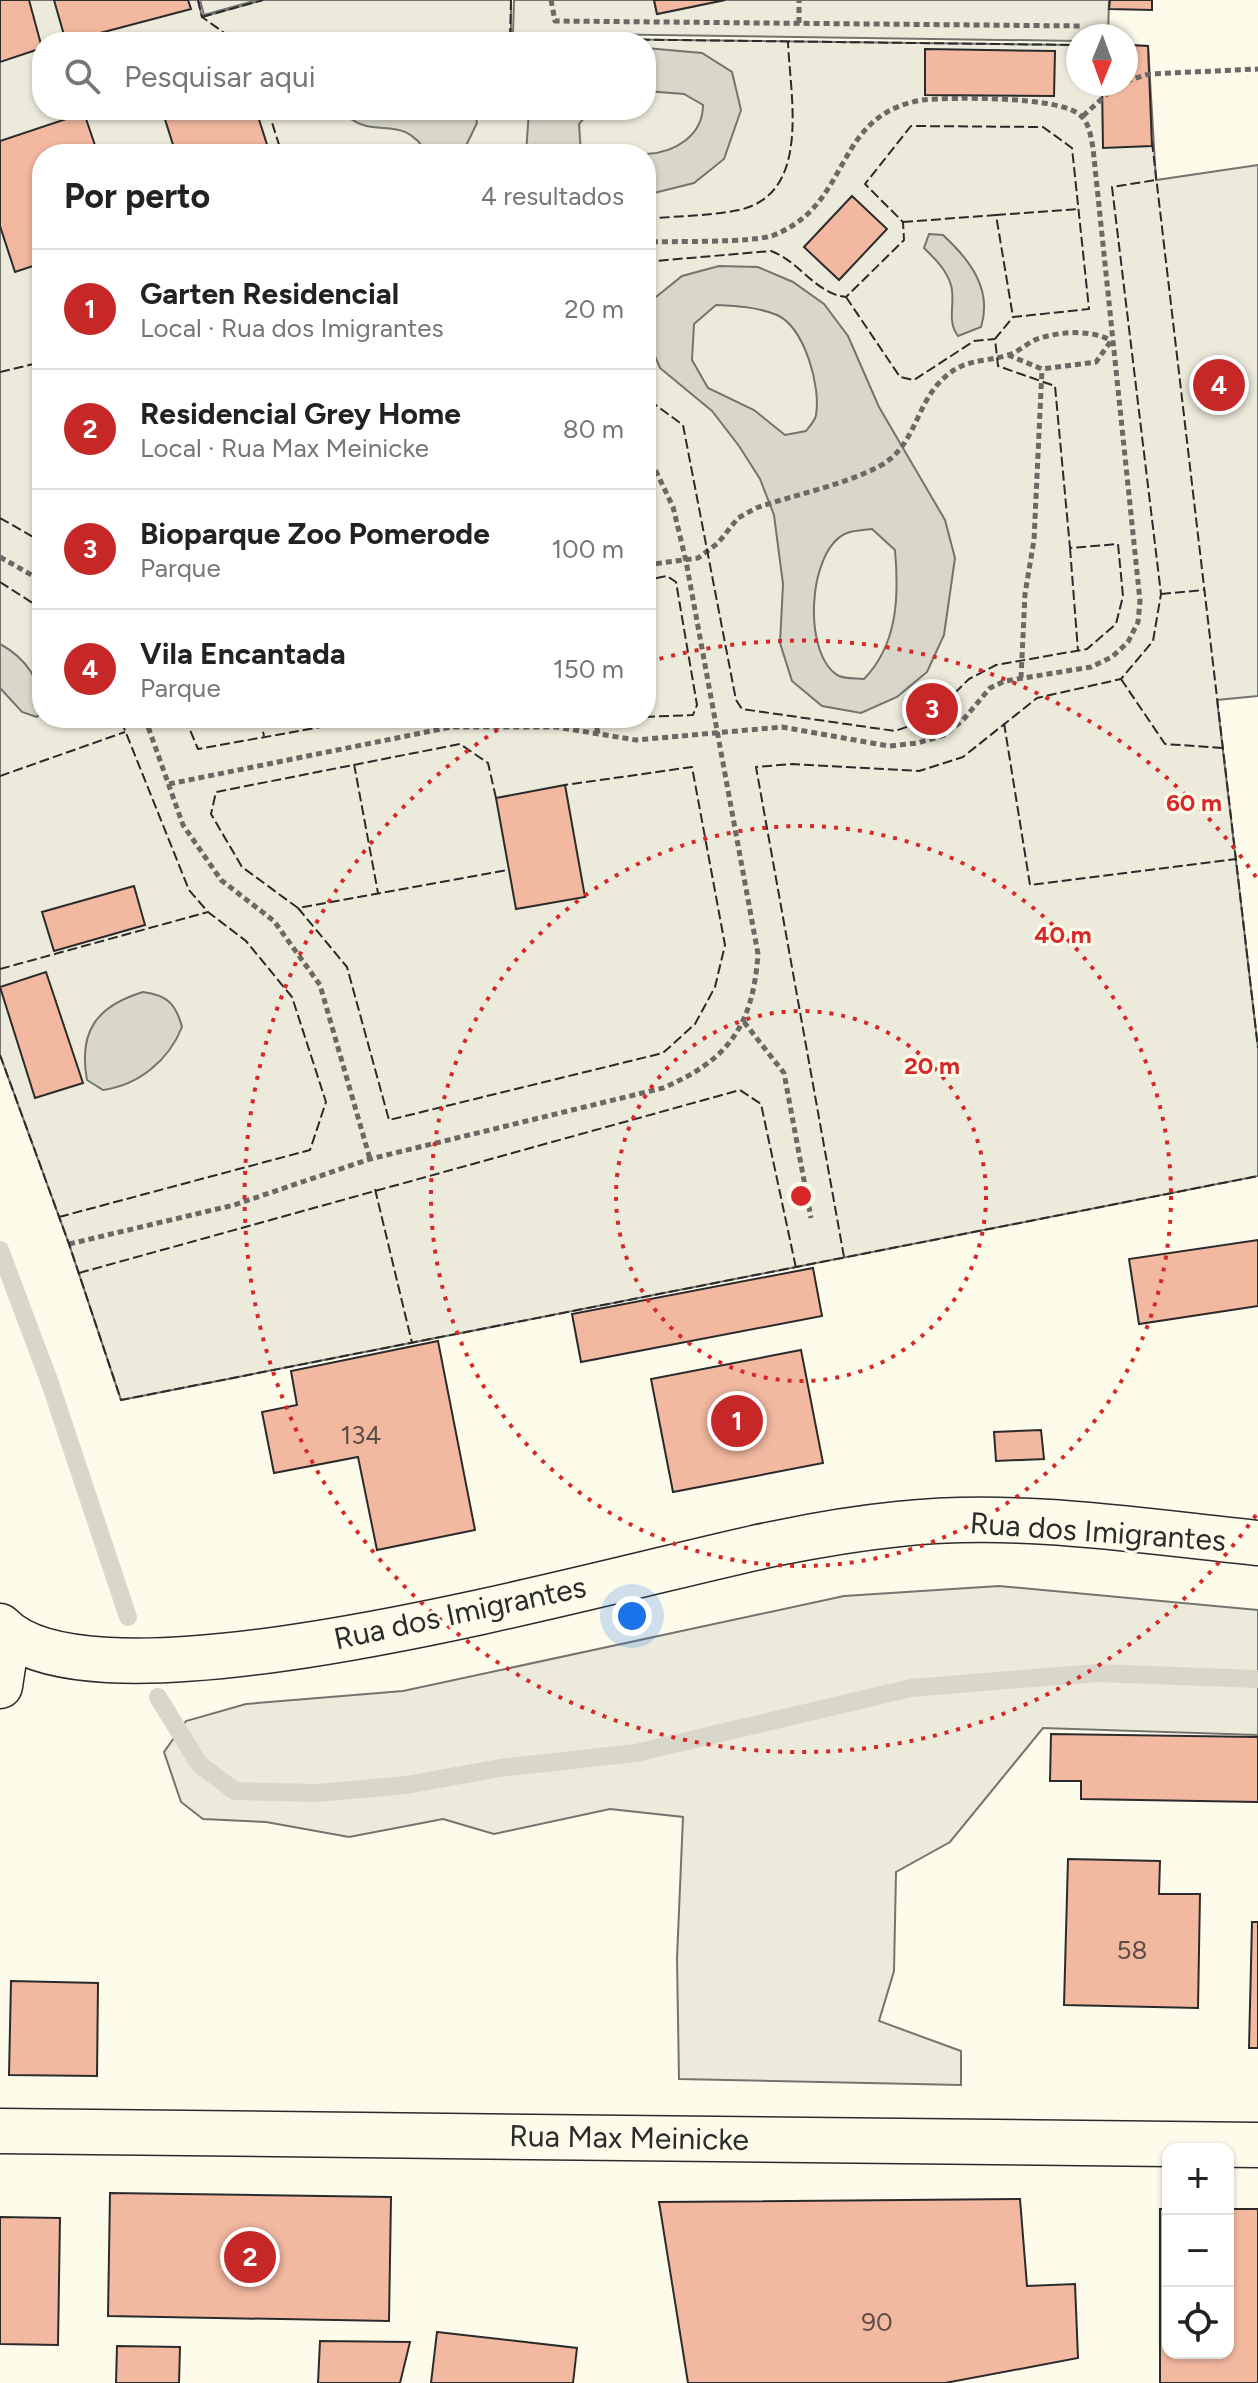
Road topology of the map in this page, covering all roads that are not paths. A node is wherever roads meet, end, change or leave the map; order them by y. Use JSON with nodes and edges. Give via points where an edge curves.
{"nodes":[{"id":1,"x":1258,"y":1543,"type":"edge"},
{"id":2,"x":4,"y":1630,"type":"edge"},
{"id":3,"x":0,"y":1686,"type":"edge"},
{"id":4,"x":0,"y":2131,"type":"edge"},
{"id":5,"x":1258,"y":2145,"type":"edge"}],
"edges":[{"from":1,"to":2,"type":"street","name":"Rua dos Imigrantes","via":[[1012,1521],[901,1524],[779,1542],[408,1627],[214,1659],[128,1662],[55,1653]]},
{"from":2,"to":3,"type":"street"},
{"from":4,"to":5,"type":"street","name":"Rua Max Meinicke"}]}
